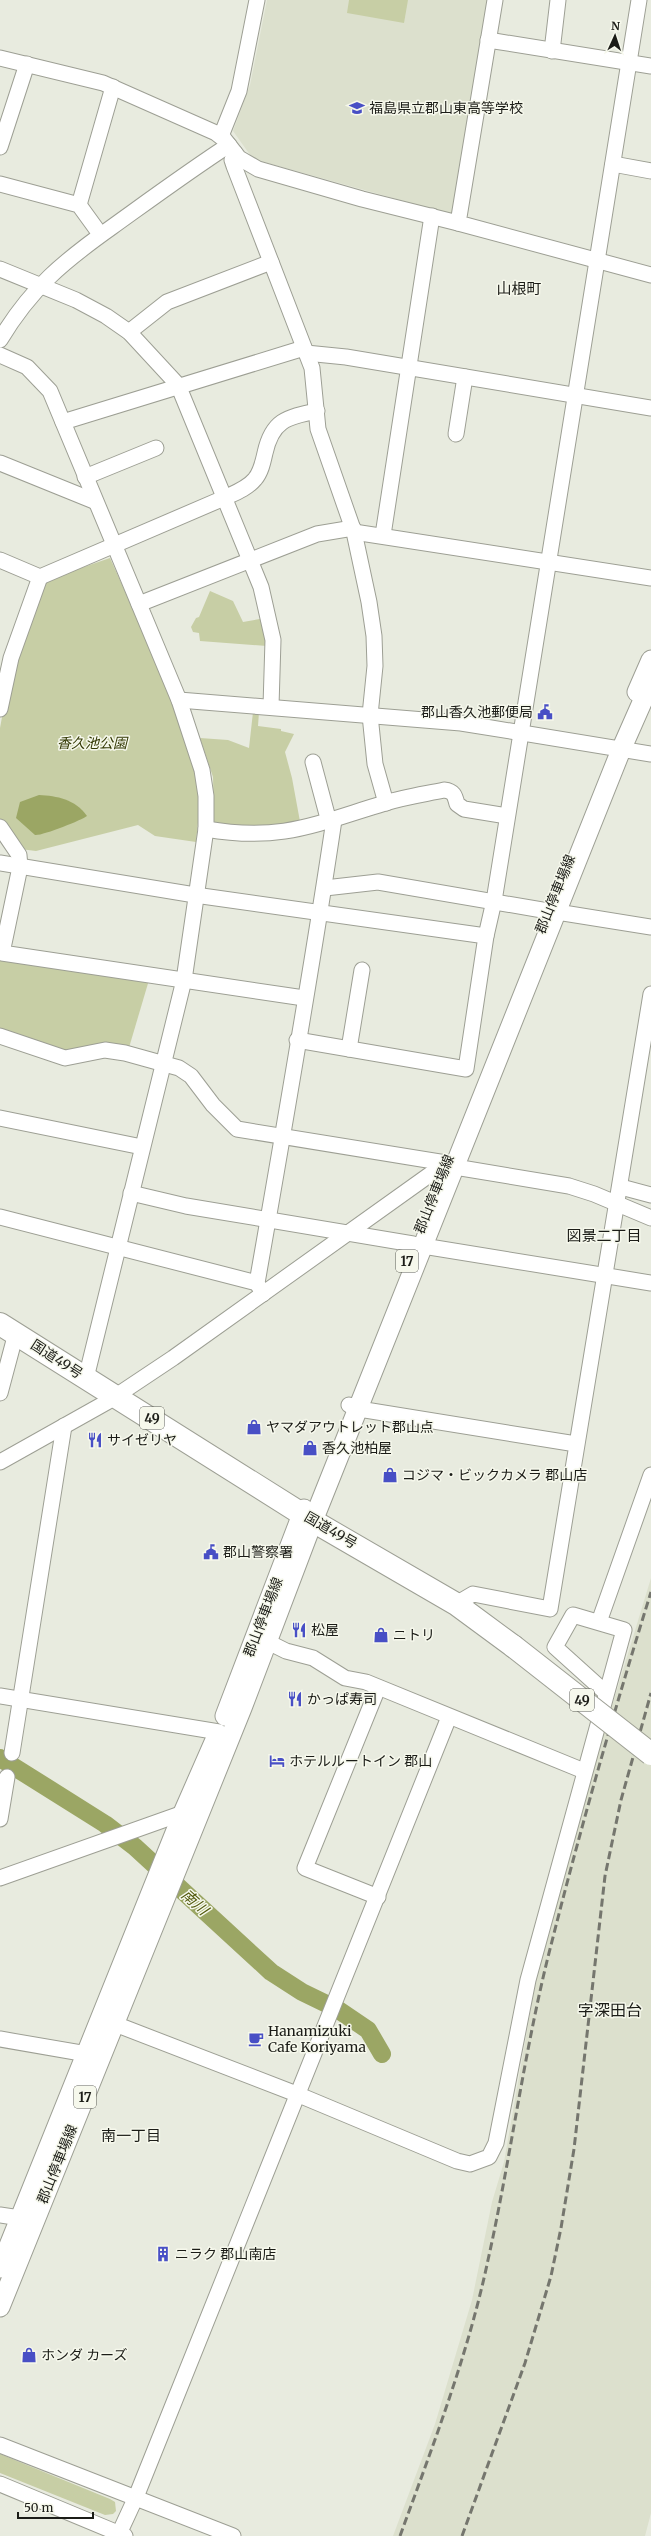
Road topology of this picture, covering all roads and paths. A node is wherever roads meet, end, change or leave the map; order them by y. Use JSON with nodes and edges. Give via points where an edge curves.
{"nodes":[{"id":1,"x":257,"y":0,"type":"edge"},
{"id":2,"x":495,"y":0,"type":"edge"},
{"id":3,"x":558,"y":0,"type":"edge"},
{"id":4,"x":639,"y":0,"type":"edge"},
{"id":5,"x":488,"y":40,"type":"junction"},
{"id":6,"x":552,"y":51,"type":"junction"},
{"id":7,"x":0,"y":58,"type":"edge"},
{"id":8,"x":629,"y":62,"type":"junction"},
{"id":9,"x":27,"y":64,"type":"junction"},
{"id":10,"x":651,"y":66,"type":"edge"},
{"id":11,"x":113,"y":88,"type":"junction"},
{"id":12,"x":4,"y":119,"type":"edge"},
{"id":13,"x":228,"y":145,"type":"junction"},
{"id":14,"x":0,"y":147,"type":"edge"},
{"id":15,"x":613,"y":164,"type":"junction"},
{"id":16,"x":651,"y":171,"type":"edge"},
{"id":17,"x":0,"y":184,"type":"edge"},
{"id":18,"x":79,"y":205,"type":"junction"},
{"id":19,"x":432,"y":216,"type":"junction"},
{"id":20,"x":458,"y":223,"type":"junction"},
{"id":21,"x":100,"y":234,"type":"junction"},
{"id":22,"x":271,"y":262,"type":"junction"},
{"id":23,"x":596,"y":262,"type":"junction"},
{"id":24,"x":0,"y":269,"type":"edge"},
{"id":25,"x":651,"y":275,"type":"edge"},
{"id":26,"x":41,"y":285,"type":"junction"},
{"id":27,"x":129,"y":332,"type":"junction"},
{"id":28,"x":0,"y":340,"type":"edge"},
{"id":29,"x":305,"y":350,"type":"junction"},
{"id":30,"x":0,"y":355,"type":"edge"},
{"id":31,"x":409,"y":368,"type":"junction"},
{"id":32,"x":465,"y":378,"type":"junction"},
{"id":33,"x":178,"y":385,"type":"junction"},
{"id":34,"x":576,"y":395,"type":"junction"},
{"id":35,"x":651,"y":408,"type":"edge"},
{"id":36,"x":317,"y":411,"type":"junction"},
{"id":37,"x":63,"y":422,"type":"junction"},
{"id":38,"x":456,"y":434,"type":"dead end"},
{"id":39,"x":156,"y":448,"type":"dead end"},
{"id":40,"x":0,"y":463,"type":"edge"},
{"id":41,"x":85,"y":477,"type":"junction"},
{"id":42,"x":224,"y":498,"type":"junction"},
{"id":43,"x":94,"y":501,"type":"junction"},
{"id":44,"x":354,"y":530,"type":"junction"},
{"id":45,"x":383,"y":535,"type":"junction"},
{"id":46,"x":114,"y":544,"type":"junction"},
{"id":47,"x":0,"y":560,"type":"edge"},
{"id":48,"x":250,"y":561,"type":"junction"},
{"id":49,"x":549,"y":564,"type":"junction"},
{"id":50,"x":40,"y":577,"type":"junction"},
{"id":51,"x":651,"y":578,"type":"edge"},
{"id":52,"x":139,"y":604,"type":"junction"},
{"id":53,"x":5,"y":656,"type":"edge"},
{"id":54,"x":651,"y":660,"type":"edge"},
{"id":55,"x":651,"y":682,"type":"edge"},
{"id":56,"x":179,"y":700,"type":"junction"},
{"id":57,"x":270,"y":706,"type":"junction"},
{"id":58,"x":0,"y":709,"type":"edge"},
{"id":59,"x":370,"y":715,"type":"junction"},
{"id":60,"x":521,"y":733,"type":"junction"},
{"id":61,"x":617,"y":749,"type":"junction"},
{"id":62,"x":651,"y":754,"type":"edge"},
{"id":63,"x":313,"y":762,"type":"dead end"},
{"id":64,"x":386,"y":803,"type":"junction"},
{"id":65,"x":507,"y":816,"type":"junction"},
{"id":66,"x":332,"y":821,"type":"junction"},
{"id":67,"x":0,"y":827,"type":"edge"},
{"id":68,"x":206,"y":829,"type":"junction"},
{"id":69,"x":0,"y":864,"type":"edge"},
{"id":70,"x":20,"y":867,"type":"junction"},
{"id":71,"x":325,"y":888,"type":"junction"},
{"id":72,"x":195,"y":895,"type":"junction"},
{"id":73,"x":494,"y":901,"type":"junction"},
{"id":74,"x":322,"y":911,"type":"junction"},
{"id":75,"x":553,"y":912,"type":"junction"},
{"id":76,"x":651,"y":927,"type":"edge"},
{"id":77,"x":486,"y":936,"type":"junction"},
{"id":78,"x":1,"y":952,"type":"edge"},
{"id":79,"x":362,"y":970,"type":"dead end"},
{"id":80,"x":184,"y":980,"type":"junction"},
{"id":81,"x":651,"y":994,"type":"edge"},
{"id":82,"x":304,"y":998,"type":"junction"},
{"id":83,"x":0,"y":1036,"type":"edge"},
{"id":84,"x":297,"y":1040,"type":"junction"},
{"id":85,"x":349,"y":1049,"type":"junction"},
{"id":86,"x":164,"y":1063,"type":"junction"},
{"id":87,"x":0,"y":1118,"type":"edge"},
{"id":88,"x":283,"y":1136,"type":"junction"},
{"id":89,"x":142,"y":1148,"type":"junction"},
{"id":90,"x":451,"y":1165,"type":"junction"},
{"id":91,"x":621,"y":1187,"type":"junction"},
{"id":92,"x":131,"y":1193,"type":"junction"},
{"id":93,"x":651,"y":1195,"type":"edge"},
{"id":94,"x":617,"y":1203,"type":"junction"},
{"id":95,"x":0,"y":1217,"type":"edge"},
{"id":96,"x":651,"y":1218,"type":"edge"},
{"id":97,"x":268,"y":1220,"type":"junction"},
{"id":98,"x":348,"y":1234,"type":"junction"},
{"id":99,"x":418,"y":1245,"type":"junction"},
{"id":100,"x":118,"y":1248,"type":"junction"},
{"id":101,"x":606,"y":1276,"type":"junction"},
{"id":102,"x":651,"y":1283,"type":"edge"},
{"id":103,"x":260,"y":1288,"type":"junction"},
{"id":104,"x":8,"y":1328,"type":"edge"},
{"id":105,"x":86,"y":1378,"type":"junction"},
{"id":106,"x":0,"y":1393,"type":"edge"},
{"id":107,"x":117,"y":1396,"type":"junction"},
{"id":108,"x":354,"y":1407,"type":"junction"},
{"id":109,"x":64,"y":1426,"type":"junction"},
{"id":110,"x":576,"y":1444,"type":"junction"},
{"id":111,"x":0,"y":1462,"type":"edge"},
{"id":112,"x":651,"y":1475,"type":"edge"},
{"id":113,"x":308,"y":1517,"type":"junction"},
{"id":114,"x":456,"y":1604,"type":"junction"},
{"id":115,"x":599,"y":1622,"type":"junction"},
{"id":116,"x":268,"y":1642,"type":"junction"},
{"id":117,"x":378,"y":1688,"type":"junction"},
{"id":118,"x":606,"y":1692,"type":"junction"},
{"id":119,"x":0,"y":1696,"type":"edge"},
{"id":120,"x":22,"y":1699,"type":"junction"},
{"id":121,"x":449,"y":1717,"type":"junction"},
{"id":122,"x":218,"y":1732,"type":"junction"},
{"id":123,"x":12,"y":1753,"type":"dead end"},
{"id":124,"x":651,"y":1754,"type":"edge"},
{"id":125,"x":584,"y":1771,"type":"junction"},
{"id":126,"x":7,"y":1777,"type":"dead end"},
{"id":127,"x":190,"y":1815,"type":"junction"},
{"id":128,"x":0,"y":1819,"type":"edge"},
{"id":129,"x":4,"y":1873,"type":"edge"},
{"id":130,"x":167,"y":1874,"type":"junction"},
{"id":131,"x":378,"y":1897,"type":"junction"},
{"id":132,"x":115,"y":2024,"type":"junction"},
{"id":133,"x":0,"y":2039,"type":"edge"},
{"id":134,"x":87,"y":2054,"type":"junction"},
{"id":135,"x":299,"y":2094,"type":"junction"},
{"id":136,"x":0,"y":2214,"type":"edge"},
{"id":137,"x":20,"y":2218,"type":"junction"},
{"id":138,"x":0,"y":2268,"type":"edge"},
{"id":139,"x":0,"y":2307,"type":"edge"},
{"id":140,"x":0,"y":2445,"type":"edge"},
{"id":141,"x":0,"y":2484,"type":"edge"},
{"id":142,"x":136,"y":2497,"type":"junction"},
{"id":143,"x":121,"y":2535,"type":"edge"},
{"id":144,"x":233,"y":2536,"type":"edge"}],
"edges":[{"from":1,"to":13,"type":"street"},
{"from":2,"to":5,"type":"street"},
{"from":3,"to":6,"type":"street"},
{"from":4,"to":8,"type":"street"},
{"from":5,"to":6,"type":"street"},
{"from":5,"to":20,"type":"street"},
{"from":6,"to":8,"type":"street"},
{"from":7,"to":9,"type":"street"},
{"from":8,"to":10,"type":"street"},
{"from":8,"to":15,"type":"street"},
{"from":9,"to":11,"type":"street"},
{"from":9,"to":12,"type":"street"},
{"from":11,"to":13,"type":"street"},
{"from":11,"to":18,"type":"street"},
{"from":12,"to":14,"type":"street"},
{"from":13,"to":19,"type":"street","via":[[245,163],[269,172]]},
{"from":13,"to":21,"type":"street"},
{"from":13,"to":22,"type":"street"},
{"from":15,"to":16,"type":"street"},
{"from":15,"to":23,"type":"street"},
{"from":17,"to":18,"type":"street"},
{"from":18,"to":21,"type":"street"},
{"from":19,"to":20,"type":"street"},
{"from":19,"to":31,"type":"street"},
{"from":20,"to":23,"type":"street"},
{"from":21,"to":26,"type":"street","via":[[58,267]]},
{"from":22,"to":27,"type":"street","via":[[167,302]]},
{"from":22,"to":29,"type":"street"},
{"from":23,"to":25,"type":"street"},
{"from":23,"to":34,"type":"street"},
{"from":24,"to":26,"type":"street"},
{"from":26,"to":27,"type":"street","via":[[76,300]]},
{"from":26,"to":28,"type":"street","via":[[22,307]]},
{"from":27,"to":33,"type":"street"},
{"from":29,"to":31,"type":"street"},
{"from":29,"to":33,"type":"street"},
{"from":29,"to":36,"type":"street","via":[[312,368]]},
{"from":30,"to":37,"type":"street","via":[[27,367],[44,382]]},
{"from":31,"to":32,"type":"street"},
{"from":31,"to":45,"type":"street"},
{"from":32,"to":34,"type":"street"},
{"from":32,"to":38,"type":"street"},
{"from":33,"to":37,"type":"street"},
{"from":33,"to":42,"type":"street"},
{"from":34,"to":35,"type":"street"},
{"from":34,"to":49,"type":"street"},
{"from":36,"to":42,"type":"street","via":[[298,415],[274,428],[255,479]]},
{"from":36,"to":44,"type":"street","via":[[318,429]]},
{"from":37,"to":41,"type":"street"},
{"from":39,"to":41,"type":"street"},
{"from":40,"to":43,"type":"street"},
{"from":41,"to":43,"type":"street"},
{"from":42,"to":46,"type":"street"},
{"from":42,"to":48,"type":"street"},
{"from":43,"to":46,"type":"street"},
{"from":44,"to":45,"type":"street"},
{"from":44,"to":48,"type":"street","via":[[317,534]]},
{"from":44,"to":59,"type":"street","via":[[374,636],[375,666]]},
{"from":45,"to":49,"type":"street"},
{"from":46,"to":50,"type":"street"},
{"from":46,"to":52,"type":"street"},
{"from":47,"to":50,"type":"street"},
{"from":48,"to":52,"type":"street"},
{"from":48,"to":57,"type":"street","via":[[260,587],[273,640]]},
{"from":49,"to":51,"type":"street"},
{"from":49,"to":60,"type":"street"},
{"from":50,"to":53,"type":"street"},
{"from":52,"to":56,"type":"street"},
{"from":53,"to":58,"type":"street"},
{"from":54,"to":61,"type":"main road","name":"郡山停車場線","number":"17"},
{"from":55,"to":61,"type":"main road","name":"郡山停車場線","number":"17"},
{"from":56,"to":57,"type":"street"},
{"from":56,"to":68,"type":"street","via":[[202,770],[206,796]]},
{"from":57,"to":59,"type":"street"},
{"from":59,"to":60,"type":"street","via":[[461,723]]},
{"from":59,"to":64,"type":"street","via":[[375,764]]},
{"from":60,"to":61,"type":"street"},
{"from":60,"to":65,"type":"street"},
{"from":61,"to":62,"type":"street"},
{"from":61,"to":75,"type":"main road","name":"郡山停車場線","number":"17"},
{"from":63,"to":66,"type":"street"},
{"from":64,"to":65,"type":"street","via":[[444,790],[454,794],[457,804],[464,809]]},
{"from":64,"to":66,"type":"street"},
{"from":65,"to":73,"type":"street"},
{"from":66,"to":68,"type":"street","via":[[305,829],[263,834],[232,834]]},
{"from":66,"to":71,"type":"street"},
{"from":67,"to":70,"type":"street","via":[[19,855]]},
{"from":68,"to":72,"type":"street"},
{"from":69,"to":70,"type":"street"},
{"from":70,"to":72,"type":"street"},
{"from":70,"to":78,"type":"street"},
{"from":71,"to":73,"type":"street","via":[[378,882]]},
{"from":71,"to":74,"type":"street"},
{"from":72,"to":74,"type":"street"},
{"from":72,"to":80,"type":"street"},
{"from":73,"to":75,"type":"street"},
{"from":73,"to":77,"type":"street"},
{"from":74,"to":77,"type":"street"},
{"from":74,"to":82,"type":"street"},
{"from":75,"to":76,"type":"street"},
{"from":75,"to":90,"type":"main road","name":"郡山停車場線","number":"17"},
{"from":77,"to":85,"type":"street","via":[[466,1069]]},
{"from":78,"to":80,"type":"street"},
{"from":79,"to":85,"type":"street"},
{"from":80,"to":82,"type":"street"},
{"from":80,"to":86,"type":"street"},
{"from":81,"to":91,"type":"street"},
{"from":82,"to":84,"type":"street"},
{"from":83,"to":86,"type":"street","via":[[65,1058],[105,1050]]},
{"from":84,"to":85,"type":"street"},
{"from":84,"to":88,"type":"street"},
{"from":86,"to":88,"type":"street","via":[[191,1076],[218,1111],[237,1129]]},
{"from":86,"to":89,"type":"street"},
{"from":87,"to":89,"type":"street"},
{"from":88,"to":90,"type":"street"},
{"from":88,"to":97,"type":"street"},
{"from":89,"to":92,"type":"street"},
{"from":90,"to":94,"type":"street","via":[[569,1186]]},
{"from":90,"to":98,"type":"street"},
{"from":90,"to":99,"type":"main road","name":"郡山停車場線","number":"17"},
{"from":91,"to":93,"type":"street"},
{"from":91,"to":94,"type":"street"},
{"from":92,"to":97,"type":"street","via":[[186,1206]]},
{"from":92,"to":100,"type":"street"},
{"from":94,"to":96,"type":"street"},
{"from":94,"to":101,"type":"street"},
{"from":95,"to":100,"type":"street"},
{"from":97,"to":98,"type":"street"},
{"from":97,"to":103,"type":"street"},
{"from":98,"to":99,"type":"street"},
{"from":98,"to":103,"type":"street"},
{"from":99,"to":101,"type":"street"},
{"from":99,"to":108,"type":"main road","name":"郡山停車場線","number":"17"},
{"from":100,"to":103,"type":"street"},
{"from":100,"to":105,"type":"street"},
{"from":101,"to":102,"type":"street"},
{"from":101,"to":110,"type":"street"},
{"from":103,"to":107,"type":"street"},
{"from":104,"to":105,"type":"highway","name":"国道49号","number":"49"},
{"from":104,"to":106,"type":"street"},
{"from":105,"to":107,"type":"highway","name":"国道49号","number":"49"},
{"from":107,"to":109,"type":"street"},
{"from":107,"to":113,"type":"highway","name":"国道49号","number":"49"},
{"from":108,"to":110,"type":"street"},
{"from":108,"to":113,"type":"main road","name":"郡山停車場線","number":"17"},
{"from":109,"to":111,"type":"street"},
{"from":109,"to":120,"type":"street"},
{"from":110,"to":114,"type":"street","via":[[550,1609],[473,1594]]},
{"from":112,"to":115,"type":"street"},
{"from":113,"to":114,"type":"highway","name":"国道49号","number":"49"},
{"from":113,"to":116,"type":"main road","name":"郡山停車場線","number":"17"},
{"from":113,"to":122,"type":"main road","name":"郡山停車場線","number":"17"},
{"from":114,"to":124,"type":"highway","name":"国道49号","number":"49","bridge":true},
{"from":115,"to":118,"type":"street","via":[[624,1630]]},
{"from":115,"to":118,"type":"street","via":[[573,1615],[555,1647]]},
{"from":116,"to":117,"type":"street","via":[[286,1651],[313,1658],[345,1678]]},
{"from":116,"to":127,"type":"main road","name":"郡山停車場線","number":"17"},
{"from":117,"to":121,"type":"street"},
{"from":117,"to":131,"type":"street","via":[[305,1868]]},
{"from":118,"to":125,"type":"street"},
{"from":119,"to":120,"type":"street"},
{"from":120,"to":122,"type":"street"},
{"from":120,"to":123,"type":"street"},
{"from":121,"to":125,"type":"street"},
{"from":121,"to":131,"type":"street"},
{"from":122,"to":127,"type":"main road","name":"郡山停車場線","number":"17"},
{"from":125,"to":135,"type":"street","via":[[528,1980],[496,2143],[489,2157],[470,2164],[457,2160]]},
{"from":126,"to":128,"type":"street"},
{"from":127,"to":129,"type":"street"},
{"from":127,"to":130,"type":"main road","name":"郡山停車場線","number":"17"},
{"from":130,"to":132,"type":"main road","name":"郡山停車場線","number":"17"},
{"from":130,"to":134,"type":"main road","name":"郡山停車場線","number":"17"},
{"from":131,"to":135,"type":"street"},
{"from":132,"to":135,"type":"street"},
{"from":132,"to":139,"type":"main road","name":"郡山停車場線","number":"17"},
{"from":133,"to":134,"type":"street"},
{"from":134,"to":137,"type":"main road","name":"郡山停車場線","number":"17"},
{"from":135,"to":142,"type":"street"},
{"from":136,"to":137,"type":"street"},
{"from":137,"to":138,"type":"main road","name":"郡山停車場線","number":"17"},
{"from":140,"to":142,"type":"street"},
{"from":141,"to":143,"type":"street"},
{"from":142,"to":143,"type":"street"},
{"from":142,"to":144,"type":"street"}]}
